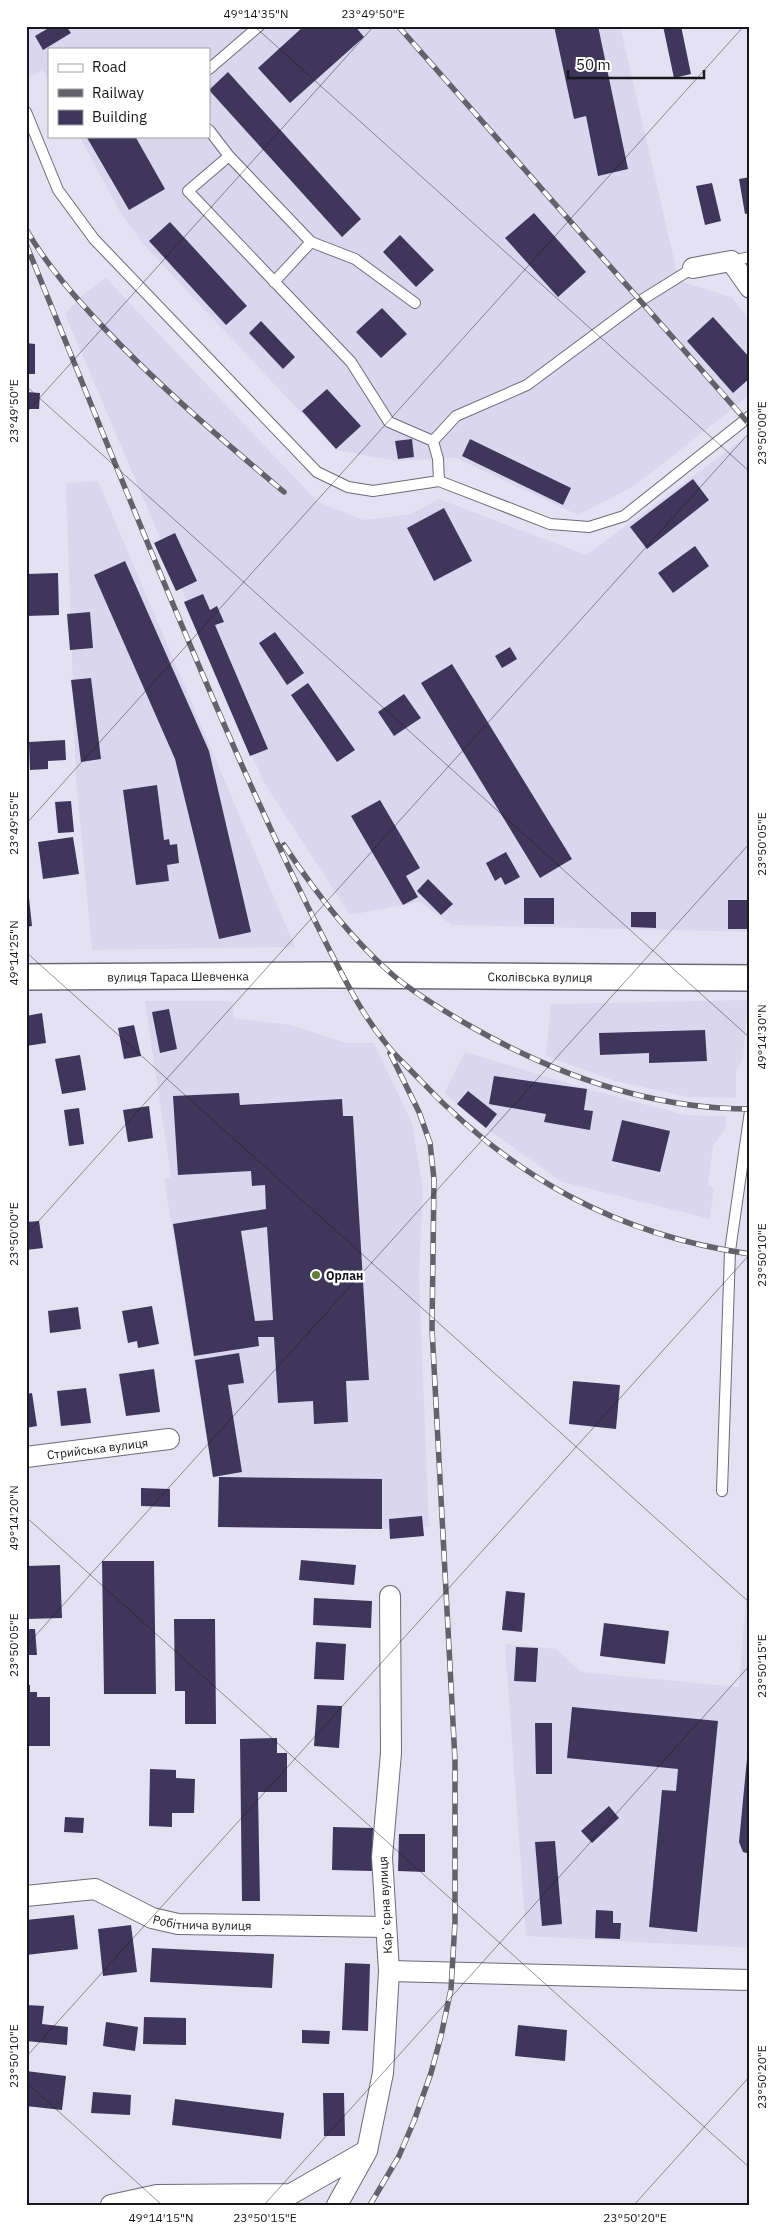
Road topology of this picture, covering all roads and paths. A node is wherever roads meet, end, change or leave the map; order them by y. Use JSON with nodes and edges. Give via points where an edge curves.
{"nodes":[{"id":1,"x":259,"y":26,"type":"edge"},
{"id":2,"x":210,"y":68,"type":"edge"},
{"id":3,"x":26,"y":112,"type":"edge"},
{"id":4,"x":210,"y":131,"type":"edge"},
{"id":5,"x":229,"y":156,"type":"junction"},
{"id":6,"x":311,"y":242,"type":"junction"},
{"id":7,"x":740,"y":259,"type":"edge"},
{"id":8,"x":693,"y":268,"type":"joint"},
{"id":9,"x":274,"y":282,"type":"junction"},
{"id":10,"x":750,"y":288,"type":"edge"},
{"id":11,"x":415,"y":303,"type":"dead end"},
{"id":12,"x":750,"y":416,"type":"edge"},
{"id":13,"x":433,"y":441,"type":"junction"},
{"id":14,"x":439,"y":481,"type":"junction"},
{"id":15,"x":330,"y":975,"type":"joint"},
{"id":16,"x":26,"y":977,"type":"edge"},
{"id":17,"x":750,"y":978,"type":"edge"},
{"id":18,"x":750,"y":1111,"type":"edge"},
{"id":19,"x":169,"y":1439,"type":"dead end"},
{"id":20,"x":26,"y":1457,"type":"edge"},
{"id":21,"x":722,"y":1491,"type":"dead end"},
{"id":22,"x":390,"y":1596,"type":"dead end"},
{"id":23,"x":26,"y":1896,"type":"edge"},
{"id":24,"x":386,"y":1927,"type":"junction"},
{"id":25,"x":389,"y":1971,"type":"junction"},
{"id":26,"x":750,"y":1980,"type":"edge"},
{"id":27,"x":367,"y":2151,"type":"junction"},
{"id":28,"x":111,"y":2205,"type":"edge"},
{"id":29,"x":337,"y":2205,"type":"edge"}],
"edges":[{"from":1,"to":2,"type":"lane"},
{"from":3,"to":14,"type":"lane","via":[[58,190],[94,239],[317,472],[348,487],[373,491]]},
{"from":4,"to":5,"type":"lane"},
{"from":5,"to":6,"type":"lane"},
{"from":5,"to":9,"type":"lane","via":[[188,191]]},
{"from":6,"to":9,"type":"lane"},
{"from":6,"to":11,"type":"lane","via":[[355,259]]},
{"from":7,"to":8,"type":"street"},
{"from":7,"to":10,"type":"street"},
{"from":8,"to":13,"type":"lane","via":[[640,301],[527,385],[456,416]]},
{"from":9,"to":13,"type":"lane","via":[[351,362],[389,422]]},
{"from":12,"to":14,"type":"lane","via":[[624,516],[589,527],[550,524]]},
{"from":13,"to":14,"type":"lane"},
{"from":15,"to":16,"type":"street","name":"вулиця Тараса Шевченка"},
{"from":15,"to":17,"type":"street","name":"Сколівська вулиця"},
{"from":18,"to":21,"type":"lane","via":[[730,1251]]},
{"from":19,"to":20,"type":"street","name":"Стрийська вулиця"},
{"from":22,"to":24,"type":"street","name":"Карʼєрна вулиця","via":[[391,1753],[382,1857]]},
{"from":23,"to":24,"type":"street","name":"Робітнича вулиця","via":[[94,1889],[152,1918],[178,1924]]},
{"from":24,"to":25,"type":"street","name":"Карʼєрна вулиця"},
{"from":25,"to":26,"type":"street"},
{"from":25,"to":27,"type":"street","name":"Карʼєрна вулиця","via":[[383,2073]]},
{"from":27,"to":28,"type":"street","via":[[291,2194],[157,2195]]},
{"from":27,"to":29,"type":"street","name":"Карʼєрна вулиця"}]}
